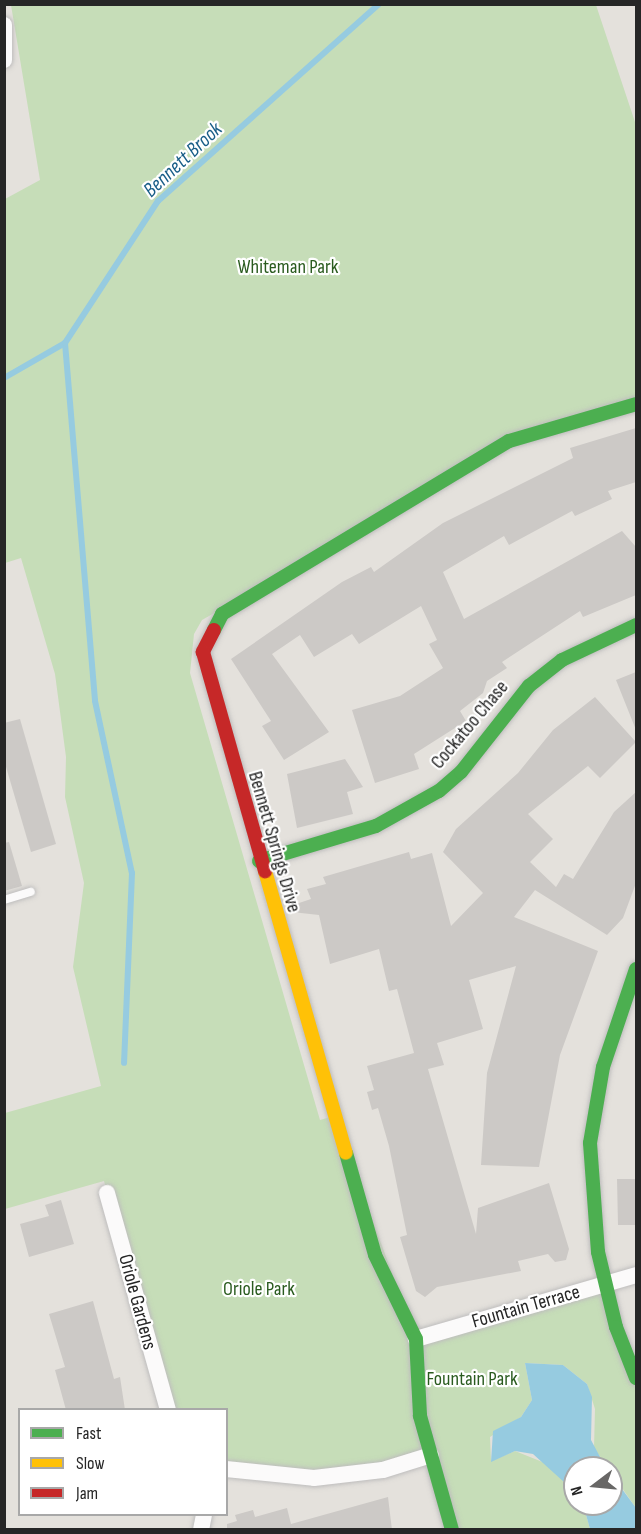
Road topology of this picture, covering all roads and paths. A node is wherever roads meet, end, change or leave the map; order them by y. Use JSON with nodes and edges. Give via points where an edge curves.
{"nodes":[{"id":1,"x":4,"y":25,"type":"edge"},
{"id":2,"x":4,"y":60,"type":"edge"},
{"id":3,"x":636,"y":404,"type":"edge"},
{"id":4,"x":636,"y":625,"type":"edge"},
{"id":5,"x":259,"y":861,"type":"junction"},
{"id":6,"x":31,"y":892,"type":"dead end"},
{"id":7,"x":4,"y":900,"type":"edge"},
{"id":8,"x":636,"y":969,"type":"edge"},
{"id":9,"x":107,"y":1193,"type":"dead end"},
{"id":10,"x":636,"y":1275,"type":"edge"},
{"id":11,"x":605,"y":1284,"type":"junction"},
{"id":12,"x":417,"y":1339,"type":"junction"},
{"id":13,"x":636,"y":1378,"type":"edge"},
{"id":14,"x":167,"y":1408,"type":"edge"},
{"id":15,"x":431,"y":1455,"type":"junction"},
{"id":16,"x":228,"y":1469,"type":"edge"},
{"id":17,"x":452,"y":1530,"type":"edge"}],
"edges":[{"from":1,"to":2,"type":"street"},
{"from":3,"to":5,"type":"street","name":"Bennett Springs Drive","via":[[509,441],[222,614],[207,635],[206,675]]},
{"from":4,"to":5,"type":"street","name":"Cockatoo Chase","via":[[562,660],[529,686],[439,791],[376,826]]},
{"from":5,"to":12,"type":"street","name":"Bennett Springs Drive","via":[[375,1255]]},
{"from":6,"to":7,"type":"lane"},
{"from":8,"to":11,"type":"street","via":[[606,1055],[590,1143],[593,1217]]},
{"from":9,"to":14,"type":"street","name":"Oriole Gardens"},
{"from":10,"to":11,"type":"street","name":"Fountain Terrace"},
{"from":11,"to":12,"type":"street","name":"Fountain Terrace"},
{"from":11,"to":13,"type":"street"},
{"from":12,"to":15,"type":"street","name":"Bennett Springs Drive","via":[[420,1416]]},
{"from":15,"to":16,"type":"street","via":[[383,1470],[314,1478]]},
{"from":15,"to":17,"type":"street","name":"Bennett Springs Drive"}]}
